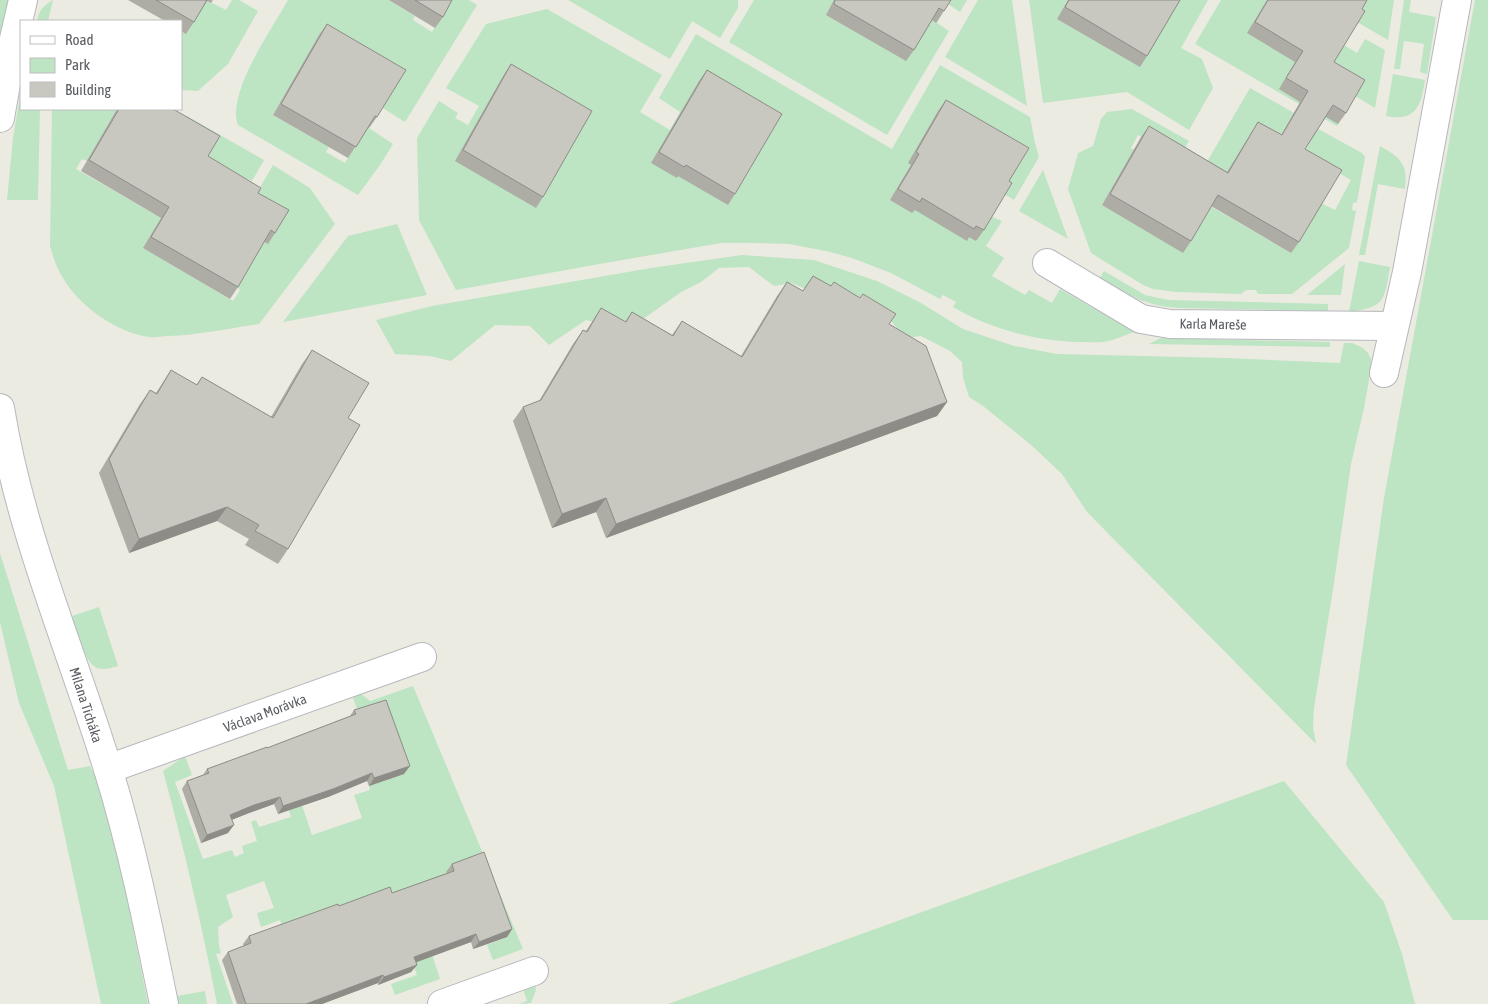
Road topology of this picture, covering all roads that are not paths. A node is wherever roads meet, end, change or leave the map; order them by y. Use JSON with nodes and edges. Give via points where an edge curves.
{"nodes":[{"id":1,"x":24,"y":0,"type":"edge"},
{"id":2,"x":1456,"y":0,"type":"edge"},
{"id":3,"x":0,"y":118,"type":"edge"},
{"id":4,"x":1047,"y":263,"type":"dead end"},
{"id":5,"x":1394,"y":326,"type":"junction"},
{"id":6,"x":1384,"y":374,"type":"dead end"},
{"id":7,"x":0,"y":408,"type":"edge"},
{"id":8,"x":422,"y":657,"type":"dead end"},
{"id":9,"x":108,"y":769,"type":"junction"},
{"id":10,"x":534,"y":972,"type":"dead end"},
{"id":11,"x":164,"y":1004,"type":"edge"},
{"id":12,"x":442,"y":1004,"type":"edge"}],
"edges":[{"from":1,"to":3,"type":"street"},
{"from":2,"to":5,"type":"street","via":[[1407,272]]},
{"from":4,"to":5,"type":"street","name":"Karla Mareše","via":[[1141,319],[1170,324]]},
{"from":5,"to":6,"type":"street"},
{"from":7,"to":9,"type":"street","name":"Milana Ticháka","via":[[27,527]]},
{"from":8,"to":9,"type":"street","name":"Václava Morávka"},
{"from":9,"to":11,"type":"street","name":"Milana Ticháka","via":[[141,892]]},
{"from":10,"to":12,"type":"street"}]}
